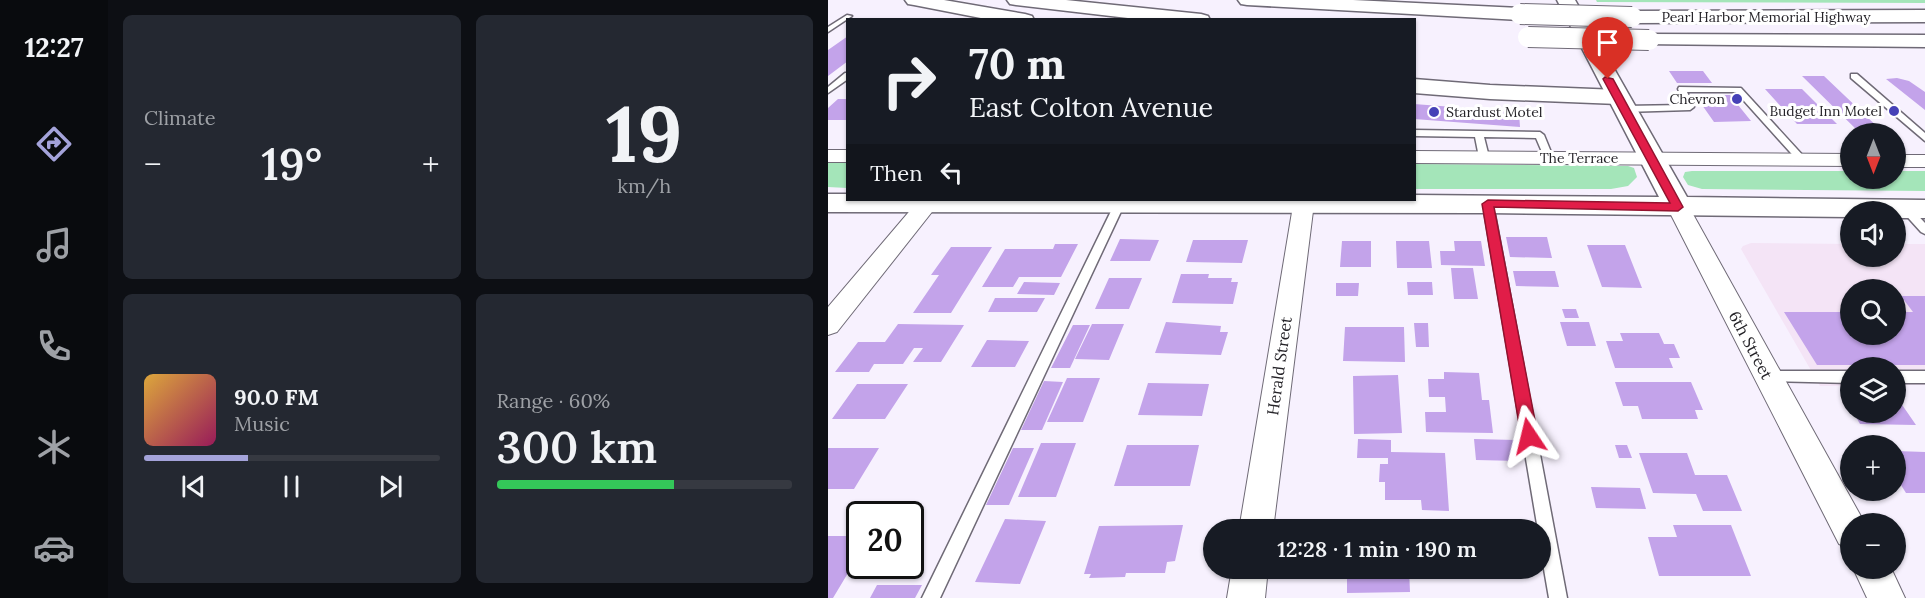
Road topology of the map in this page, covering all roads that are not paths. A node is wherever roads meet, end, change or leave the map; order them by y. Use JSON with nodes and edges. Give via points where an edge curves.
{"nodes":[{"id":1,"x":914,"y":0,"type":"edge"},
{"id":2,"x":1016,"y":0,"type":"edge"},
{"id":3,"x":1247,"y":0,"type":"edge"},
{"id":4,"x":1566,"y":0,"type":"edge"},
{"id":5,"x":849,"y":16,"type":"dead end"},
{"id":6,"x":1925,"y":16,"type":"edge"},
{"id":7,"x":1014,"y":18,"type":"edge"},
{"id":8,"x":1182,"y":18,"type":"edge"},
{"id":9,"x":828,"y":30,"type":"edge"},
{"id":10,"x":1505,"y":36,"type":"dead end"},
{"id":11,"x":1925,"y":41,"type":"edge"},
{"id":12,"x":1854,"y":76,"type":"dead end"},
{"id":13,"x":846,"y":77,"type":"edge"},
{"id":14,"x":1416,"y":86,"type":"edge"},
{"id":15,"x":846,"y":87,"type":"edge"},
{"id":16,"x":830,"y":89,"type":"edge"},
{"id":17,"x":1621,"y":103,"type":"junction"},
{"id":18,"x":1416,"y":133,"type":"edge"},
{"id":19,"x":1479,"y":134,"type":"junction"},
{"id":20,"x":1925,"y":138,"type":"edge"},
{"id":21,"x":828,"y":156,"type":"edge"},
{"id":22,"x":846,"y":156,"type":"edge"},
{"id":23,"x":1416,"y":157,"type":"edge"},
{"id":24,"x":1484,"y":157,"type":"junction"},
{"id":25,"x":1548,"y":157,"type":"junction"},
{"id":26,"x":1650,"y":159,"type":"junction"},
{"id":27,"x":1802,"y":160,"type":"junction"},
{"id":28,"x":1840,"y":160,"type":"edge"},
{"id":29,"x":1906,"y":161,"type":"edge"},
{"id":30,"x":1925,"y":161,"type":"edge"},
{"id":31,"x":828,"y":202,"type":"edge"},
{"id":32,"x":928,"y":203,"type":"junction"},
{"id":33,"x":1120,"y":203,"type":"junction"},
{"id":34,"x":1303,"y":203,"type":"junction"},
{"id":35,"x":1488,"y":204,"type":"junction"},
{"id":36,"x":1678,"y":207,"type":"junction"},
{"id":37,"x":1915,"y":209,"type":"edge"},
{"id":38,"x":1925,"y":230,"type":"edge"},
{"id":39,"x":828,"y":326,"type":"edge"},
{"id":40,"x":1768,"y":376,"type":"junction"},
{"id":41,"x":1840,"y":377,"type":"edge"},
{"id":42,"x":1906,"y":377,"type":"edge"},
{"id":43,"x":1925,"y":377,"type":"edge"},
{"id":44,"x":1841,"y":513,"type":"edge"},
{"id":45,"x":1258,"y":519,"type":"edge"},
{"id":46,"x":1249,"y":579,"type":"edge"},
{"id":47,"x":1876,"y":579,"type":"edge"},
{"id":48,"x":931,"y":598,"type":"edge"},
{"id":49,"x":1246,"y":598,"type":"edge"},
{"id":50,"x":1558,"y":598,"type":"edge"},
{"id":51,"x":1886,"y":598,"type":"edge"}],
"edges":[{"from":1,"to":7,"type":"main road"},
{"from":2,"to":8,"type":"main road"},
{"from":3,"to":6,"type":"main road","name":"Pearl Harbor Memorial Highway","bridge":true,"via":[[1632,17]]},
{"from":4,"to":17,"type":"main road","name":"6th Street"},
{"from":5,"to":9,"type":"lane"},
{"from":10,"to":11,"type":"main road","name":"Pearl Harbor Memorial Highway","bridge":true},
{"from":12,"to":20,"type":"lane"},
{"from":13,"to":16,"type":"lane"},
{"from":14,"to":17,"type":"main road"},
{"from":15,"to":16,"type":"lane"},
{"from":17,"to":26,"type":"main road","name":"6th Street"},
{"from":17,"to":27,"type":"lane","via":[[1690,107],[1682,89],[1738,90]]},
{"from":18,"to":19,"type":"lane"},
{"from":19,"to":24,"type":"lane"},
{"from":19,"to":25,"type":"lane","via":[[1540,135]]},
{"from":21,"to":22,"type":"street"},
{"from":23,"to":24,"type":"street","name":"The Terrace"},
{"from":24,"to":25,"type":"street","name":"The Terrace"},
{"from":25,"to":26,"type":"street","name":"The Terrace"},
{"from":26,"to":27,"type":"street","name":"The Terrace"},
{"from":26,"to":36,"type":"main road","name":"6th Street"},
{"from":27,"to":28,"type":"street","name":"The Terrace"},
{"from":29,"to":30,"type":"street"},
{"from":31,"to":32,"type":"main road"},
{"from":32,"to":33,"type":"main road"},
{"from":32,"to":39,"type":"street"},
{"from":33,"to":34,"type":"main road"},
{"from":33,"to":48,"type":"lane"},
{"from":34,"to":35,"type":"main road"},
{"from":34,"to":45,"type":"street","name":"Herald Street"},
{"from":35,"to":36,"type":"main road"},
{"from":35,"to":50,"type":"lane"},
{"from":36,"to":37,"type":"main road"},
{"from":36,"to":40,"type":"street","name":"6th Street"},
{"from":37,"to":38,"type":"lane"},
{"from":40,"to":41,"type":"lane"},
{"from":40,"to":44,"type":"street","name":"6th Street"},
{"from":42,"to":43,"type":"lane"},
{"from":46,"to":49,"type":"street"},
{"from":47,"to":51,"type":"street"}]}
